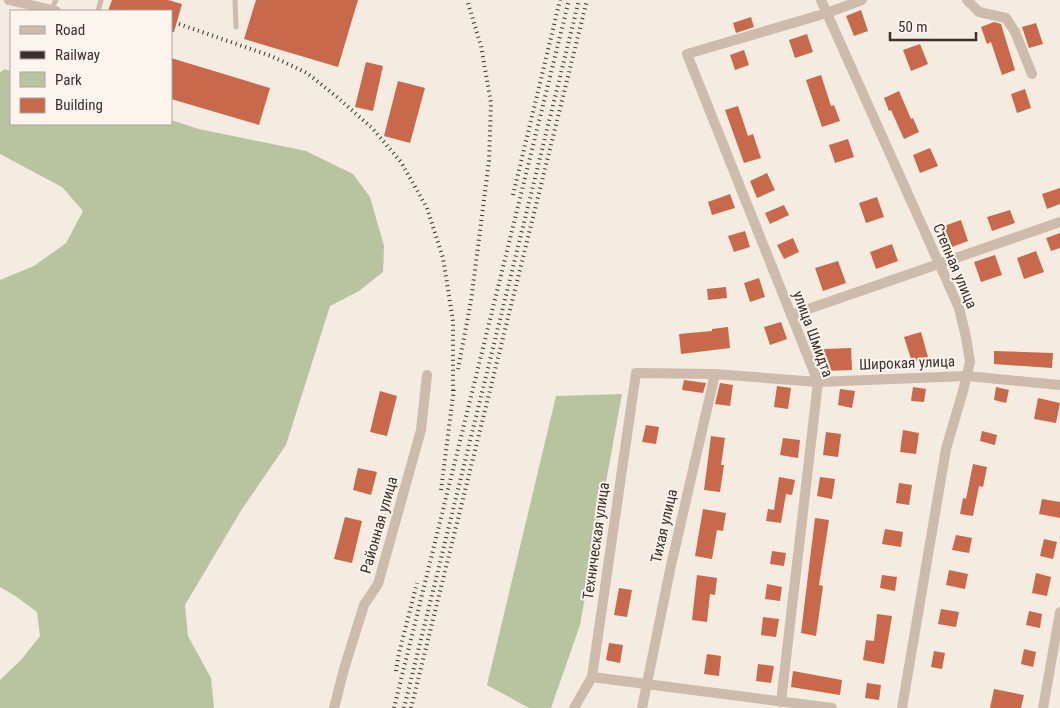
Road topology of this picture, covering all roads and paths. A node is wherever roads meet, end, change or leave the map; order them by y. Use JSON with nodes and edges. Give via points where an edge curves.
{"nodes":[{"id":1,"x":9,"y":0,"type":"edge"},
{"id":2,"x":235,"y":0,"type":"edge"},
{"id":3,"x":821,"y":0,"type":"edge"},
{"id":4,"x":862,"y":0,"type":"edge"},
{"id":5,"x":967,"y":0,"type":"edge"},
{"id":6,"x":49,"y":10,"type":"edge"},
{"id":7,"x":827,"y":13,"type":"junction"},
{"id":8,"x":236,"y":27,"type":"dead end"},
{"id":9,"x":1032,"y":74,"type":"dead end"},
{"id":10,"x":1060,"y":222,"type":"edge"},
{"id":11,"x":939,"y":264,"type":"junction"},
{"id":12,"x":791,"y":315,"type":"junction"},
{"id":13,"x":636,"y":373,"type":"joint"},
{"id":14,"x":715,"y":374,"type":"junction"},
{"id":15,"x":427,"y":375,"type":"dead end"},
{"id":16,"x":967,"y":376,"type":"junction"},
{"id":17,"x":818,"y":382,"type":"junction"},
{"id":18,"x":1060,"y":385,"type":"edge"},
{"id":19,"x":1060,"y":612,"type":"edge"},
{"id":20,"x":592,"y":677,"type":"junction"},
{"id":21,"x":646,"y":685,"type":"junction"},
{"id":22,"x":781,"y":702,"type":"junction"},
{"id":23,"x":334,"y":708,"type":"edge"},
{"id":24,"x":574,"y":708,"type":"edge"},
{"id":25,"x":642,"y":708,"type":"edge"},
{"id":26,"x":832,"y":708,"type":"edge"},
{"id":27,"x":902,"y":708,"type":"edge"},
{"id":28,"x":1043,"y":708,"type":"edge"}],
"edges":[{"from":1,"to":6,"type":"street"},
{"from":2,"to":8,"type":"lane"},
{"from":3,"to":7,"type":"street","name":"Степная улица"},
{"from":4,"to":7,"type":"street"},
{"from":5,"to":9,"type":"street","via":[[979,12],[1006,18]]},
{"from":7,"to":11,"type":"street","name":"Степная улица"},
{"from":7,"to":12,"type":"street","name":"улица Шмидта","via":[[686,54]]},
{"from":10,"to":11,"type":"street"},
{"from":11,"to":12,"type":"street"},
{"from":11,"to":16,"type":"street","name":"Степная улица","via":[[959,308],[966,336],[970,362]]},
{"from":12,"to":17,"type":"street","name":"улица Шмидта"},
{"from":13,"to":14,"type":"street","name":"Широкая улица"},
{"from":13,"to":20,"type":"street","name":"Техническая улица"},
{"from":14,"to":17,"type":"street","name":"Широкая улица"},
{"from":14,"to":21,"type":"street","name":"Тихая улица"},
{"from":15,"to":23,"type":"street","name":"Районная улица","via":[[419,439],[378,584],[364,605]]},
{"from":16,"to":17,"type":"street","name":"Широкая улица"},
{"from":16,"to":18,"type":"street","name":"Широкая улица"},
{"from":16,"to":27,"type":"street","name":"Степная улица","via":[[946,449]]},
{"from":17,"to":22,"type":"street","name":"улица Шмидта"},
{"from":19,"to":28,"type":"street"},
{"from":20,"to":21,"type":"street"},
{"from":20,"to":24,"type":"street","name":"Техническая улица"},
{"from":21,"to":22,"type":"street"},
{"from":21,"to":25,"type":"street","name":"Тихая улица"},
{"from":22,"to":26,"type":"street"}]}
